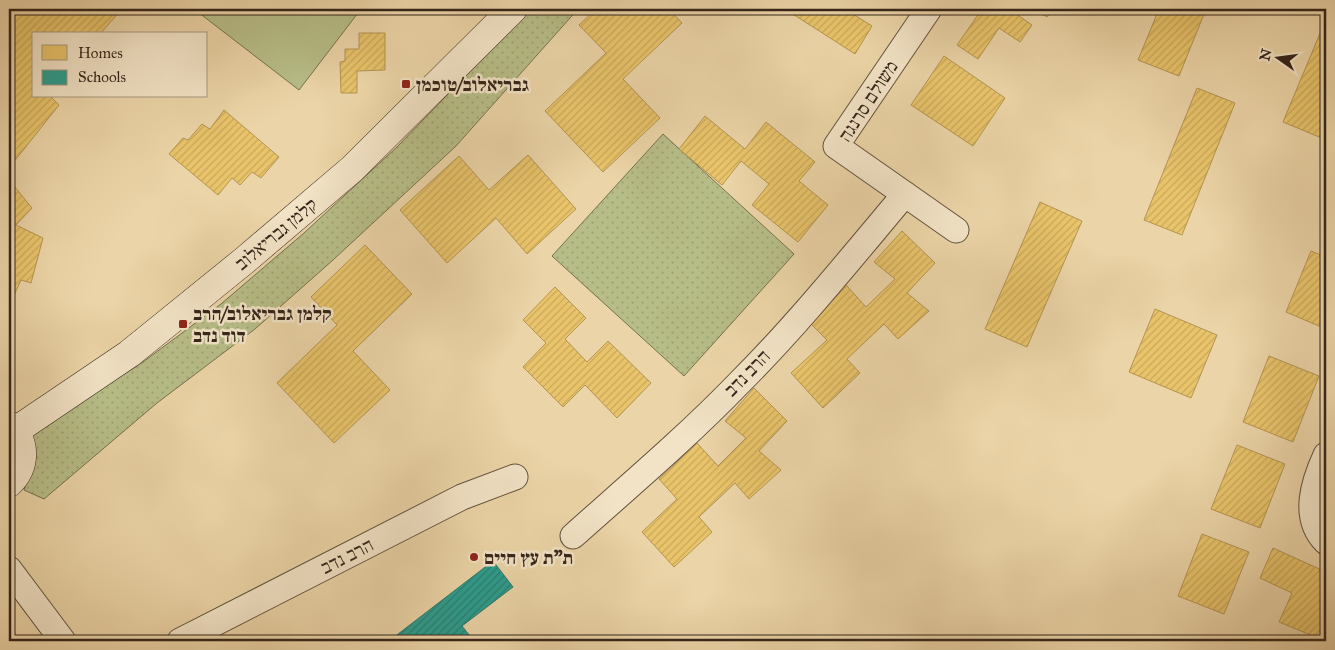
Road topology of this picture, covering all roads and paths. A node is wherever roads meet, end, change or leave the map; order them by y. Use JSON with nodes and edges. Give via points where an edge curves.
{"nodes":[{"id":1,"x":513,"y":9,"type":"edge"},
{"id":2,"x":929,"y":9,"type":"edge"},
{"id":3,"x":905,"y":194,"type":"junction"},
{"id":4,"x":956,"y":230,"type":"dead end"},
{"id":5,"x":12,"y":428,"type":"edge"},
{"id":6,"x":1326,"y":456,"type":"edge"},
{"id":7,"x":515,"y":477,"type":"dead end"},
{"id":8,"x":9,"y":483,"type":"edge"},
{"id":9,"x":573,"y":536,"type":"dead end"},
{"id":10,"x":1326,"y":542,"type":"edge"},
{"id":11,"x":9,"y":569,"type":"edge"},
{"id":12,"x":64,"y":641,"type":"edge"},
{"id":13,"x":180,"y":641,"type":"edge"}],
"edges":[{"from":1,"to":5,"type":"street","name":"קלמן גבריאלוב","via":[[352,169],[295,217],[129,354]]},
{"from":2,"to":3,"type":"street","name":"משולם סרנגה","via":[[836,146]]},
{"from":3,"to":4,"type":"street","name":"משולם סרנגה"},
{"from":3,"to":9,"type":"street","name":"הרב נדב","via":[[740,382]]},
{"from":5,"to":8,"type":"street","via":[[20,442],[22,456],[20,468]]},
{"from":6,"to":10,"type":"street","via":[[1314,489],[1311,512],[1314,524]]},
{"from":7,"to":13,"type":"street","name":"הרב נדב","via":[[462,497]]},
{"from":11,"to":12,"type":"street"}]}
